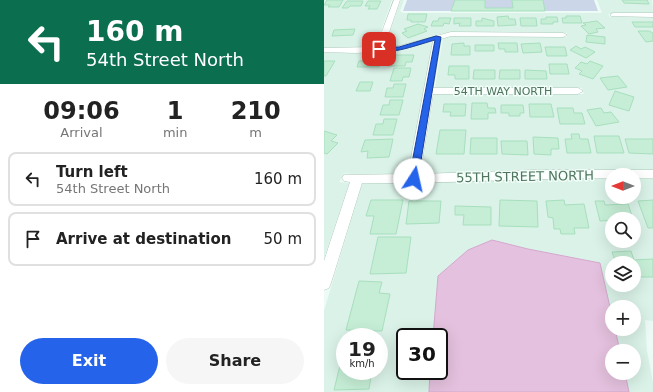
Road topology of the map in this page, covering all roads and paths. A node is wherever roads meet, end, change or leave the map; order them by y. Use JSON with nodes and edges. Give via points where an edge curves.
{"nodes":[{"id":1,"x":397,"y":0,"type":"edge"},
{"id":2,"x":613,"y":15,"type":"dead end"},
{"id":3,"x":653,"y":15,"type":"edge"},
{"id":4,"x":563,"y":35,"type":"dead end"},
{"id":5,"x":438,"y":37,"type":"junction"},
{"id":6,"x":379,"y":49,"type":"junction"},
{"id":7,"x":324,"y":50,"type":"edge"},
{"id":8,"x":429,"y":91,"type":"junction"},
{"id":9,"x":578,"y":91,"type":"dead end"},
{"id":10,"x":653,"y":174,"type":"edge"},
{"id":11,"x":414,"y":179,"type":"junction"},
{"id":12,"x":324,"y":283,"type":"edge"}],
"edges":[{"from":1,"to":6,"type":"street"},
{"from":2,"to":3,"type":"street"},
{"from":4,"to":5,"type":"street","via":[[451,34]]},
{"from":5,"to":6,"type":"street","via":[[399,48]]},
{"from":5,"to":8,"type":"street"},
{"from":6,"to":7,"type":"street"},
{"from":8,"to":9,"type":"street","name":"54TH WAY NORTH"},
{"from":8,"to":11,"type":"street"},
{"from":10,"to":11,"type":"street","name":"55TH STREET NORTH","via":[[537,174]]},
{"from":11,"to":12,"type":"street","name":"55TH STREET NORTH","via":[[353,179]]}]}
